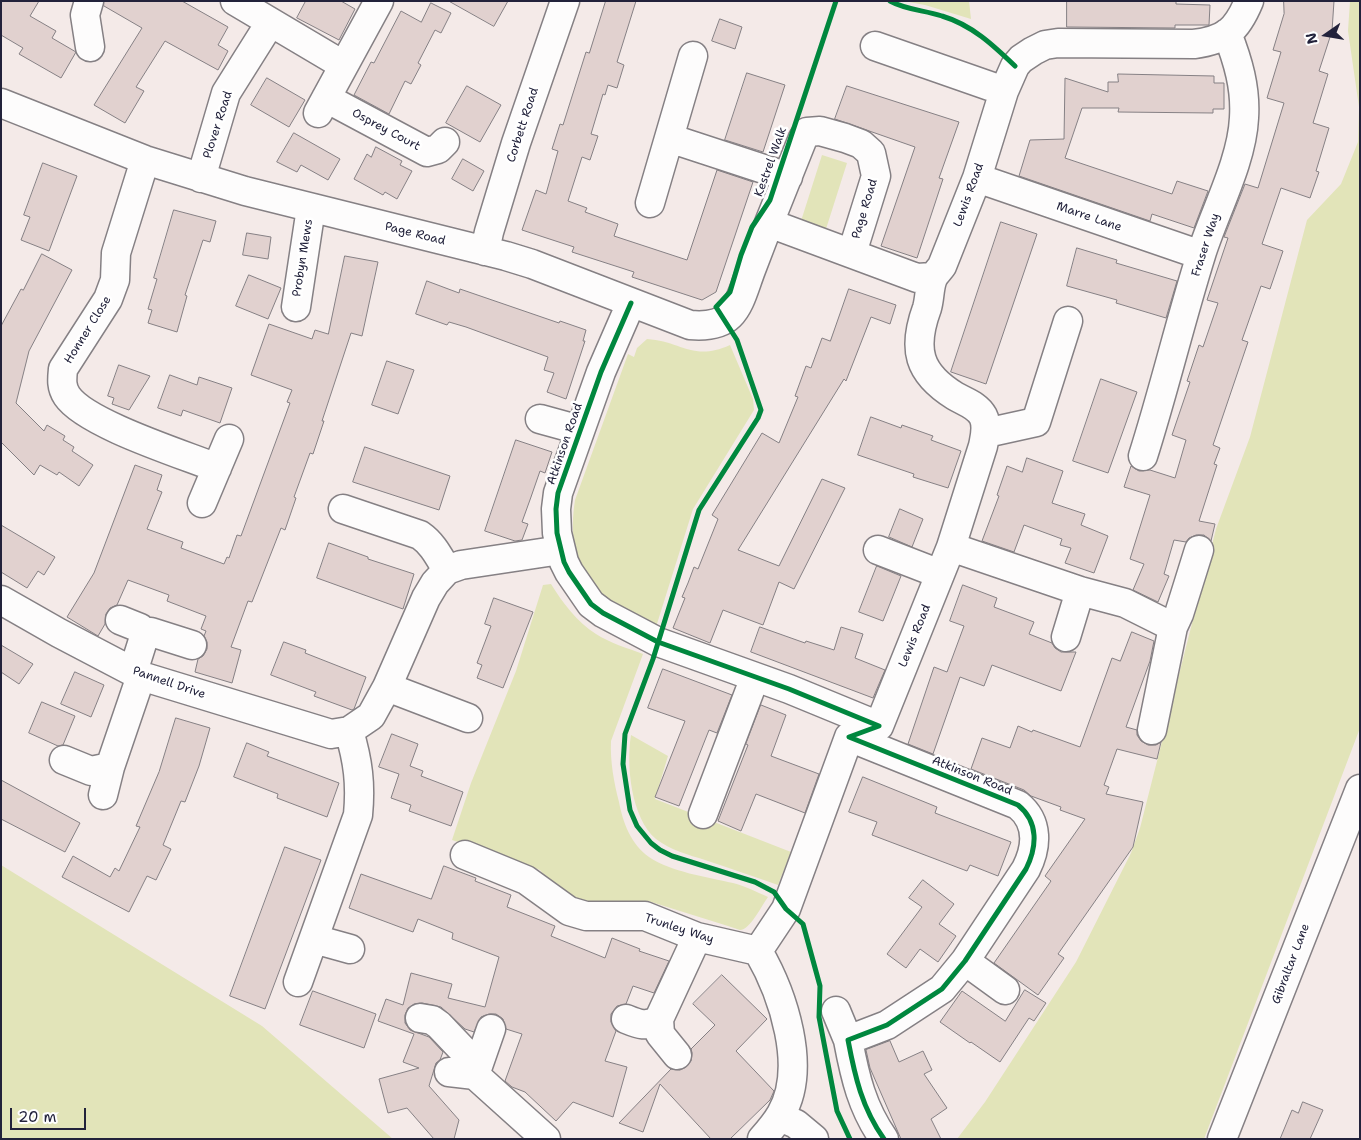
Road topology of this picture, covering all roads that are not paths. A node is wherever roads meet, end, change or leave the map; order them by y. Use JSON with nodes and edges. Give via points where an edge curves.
{"nodes":[{"id":1,"x":89,"y":1,"type":"edge"},
{"id":2,"x":235,"y":1,"type":"edge"},
{"id":3,"x":378,"y":1,"type":"edge"},
{"id":4,"x":565,"y":1,"type":"edge"},
{"id":5,"x":1249,"y":1,"type":"edge"},
{"id":6,"x":270,"y":23,"type":"junction"},
{"id":7,"x":1227,"y":33,"type":"junction"},
{"id":8,"x":875,"y":46,"type":"dead end"},
{"id":9,"x":90,"y":47,"type":"dead end"},
{"id":10,"x":693,"y":56,"type":"dead end"},
{"id":11,"x":343,"y":64,"type":"junction"},
{"id":12,"x":1004,"y":91,"type":"junction"},
{"id":13,"x":1,"y":104,"type":"edge"},
{"id":14,"x":669,"y":138,"type":"junction"},
{"id":15,"x":445,"y":142,"type":"dead end"},
{"id":16,"x":145,"y":160,"type":"junction"},
{"id":17,"x":201,"y":178,"type":"junction"},
{"id":18,"x":788,"y":178,"type":"junction"},
{"id":19,"x":977,"y":178,"type":"junction"},
{"id":20,"x":650,"y":203,"type":"dead end"},
{"id":21,"x":311,"y":208,"type":"junction"},
{"id":22,"x":769,"y":223,"type":"junction"},
{"id":23,"x":485,"y":251,"type":"junction"},
{"id":24,"x":852,"y":254,"type":"junction"},
{"id":25,"x":1201,"y":255,"type":"junction"},
{"id":26,"x":933,"y":277,"type":"junction"},
{"id":27,"x":631,"y":303,"type":"junction"},
{"id":28,"x":296,"y":307,"type":"dead end"},
{"id":29,"x":1068,"y":321,"type":"dead end"},
{"id":30,"x":540,"y":419,"type":"dead end"},
{"id":31,"x":580,"y":430,"type":"junction"},
{"id":32,"x":986,"y":433,"type":"junction"},
{"id":33,"x":229,"y":439,"type":"dead end"},
{"id":34,"x":1143,"y":456,"type":"dead end"},
{"id":35,"x":216,"y":468,"type":"junction"},
{"id":36,"x":202,"y":503,"type":"dead end"},
{"id":37,"x":343,"y":509,"type":"dead end"},
{"id":38,"x":951,"y":547,"type":"junction"},
{"id":39,"x":561,"y":550,"type":"junction"},
{"id":40,"x":878,"y":550,"type":"dead end"},
{"id":41,"x":1199,"y":550,"type":"dead end"},
{"id":42,"x":447,"y":570,"type":"junction"},
{"id":43,"x":940,"y":574,"type":"junction"},
{"id":44,"x":1080,"y":591,"type":"junction"},
{"id":45,"x":1,"y":600,"type":"edge"},
{"id":46,"x":120,"y":620,"type":"dead end"},
{"id":47,"x":1173,"y":627,"type":"junction"},
{"id":48,"x":145,"y":634,"type":"junction"},
{"id":49,"x":1066,"y":637,"type":"dead end"},
{"id":50,"x":192,"y":645,"type":"dead end"},
{"id":51,"x":137,"y":674,"type":"junction"},
{"id":52,"x":755,"y":677,"type":"junction"},
{"id":53,"x":387,"y":687,"type":"junction"},
{"id":54,"x":468,"y":718,"type":"dead end"},
{"id":55,"x":879,"y":726,"type":"junction"},
{"id":56,"x":1152,"y":730,"type":"dead end"},
{"id":57,"x":349,"y":731,"type":"junction"},
{"id":58,"x":849,"y":738,"type":"junction"},
{"id":59,"x":64,"y":760,"type":"dead end"},
{"id":60,"x":110,"y":767,"type":"junction"},
{"id":61,"x":1360,"y":789,"type":"edge"},
{"id":62,"x":103,"y":795,"type":"dead end"},
{"id":63,"x":703,"y":814,"type":"dead end"},
{"id":64,"x":1354,"y":822,"type":"edge"},
{"id":65,"x":465,"y":855,"type":"dead end"},
{"id":66,"x":697,"y":937,"type":"junction"},
{"id":67,"x":314,"y":939,"type":"junction"},
{"id":68,"x":350,"y":949,"type":"dead end"},
{"id":69,"x":758,"y":951,"type":"junction"},
{"id":70,"x":965,"y":961,"type":"junction"},
{"id":71,"x":298,"y":982,"type":"dead end"},
{"id":72,"x":1005,"y":990,"type":"dead end"},
{"id":73,"x":836,"y":1011,"type":"dead end"},
{"id":74,"x":420,"y":1018,"type":"dead end"},
{"id":75,"x":659,"y":1018,"type":"junction"},
{"id":76,"x":626,"y":1019,"type":"dead end"},
{"id":77,"x":491,"y":1030,"type":"dead end"},
{"id":78,"x":848,"y":1040,"type":"junction"},
{"id":79,"x":677,"y":1054,"type":"dead end"},
{"id":80,"x":467,"y":1071,"type":"junction"},
{"id":81,"x":780,"y":1116,"type":"junction"},
{"id":82,"x":546,"y":1139,"type":"edge"},
{"id":83,"x":762,"y":1139,"type":"edge"},
{"id":84,"x":814,"y":1139,"type":"edge"},
{"id":85,"x":884,"y":1139,"type":"edge"},
{"id":86,"x":1222,"y":1139,"type":"edge"}],
"edges":[{"from":1,"to":9,"type":"street","via":[[85,14]]},
{"from":2,"to":6,"type":"street"},
{"from":3,"to":11,"type":"street","name":"Osprey Court"},
{"from":4,"to":23,"type":"street","name":"Corbett Road","via":[[516,142]]},
{"from":5,"to":7,"type":"street","name":"Lewis Road","via":[[1237,25]]},
{"from":6,"to":11,"type":"street"},
{"from":6,"to":17,"type":"street","name":"Plover Road","via":[[226,93]]},
{"from":7,"to":12,"type":"street","name":"Lewis Road","via":[[1209,42],[1194,44],[1045,45],[1015,66]]},
{"from":7,"to":25,"type":"street","name":"Fraser Way","via":[[1243,85],[1243,136]]},
{"from":8,"to":12,"type":"street"},
{"from":10,"to":14,"type":"street"},
{"from":11,"to":15,"type":"street","name":"Osprey Court","via":[[321,106],[427,152],[438,150]]},
{"from":12,"to":19,"type":"street","name":"Lewis Road"},
{"from":13,"to":16,"type":"street","name":"Page Road"},
{"from":14,"to":18,"type":"street"},
{"from":14,"to":20,"type":"street"},
{"from":16,"to":17,"type":"street","name":"Page Road"},
{"from":16,"to":35,"type":"street","name":"Honner Close","via":[[116,253],[115,280],[110,294],[63,370],[62,382],[66,395],[93,417]]},
{"from":17,"to":21,"type":"street","name":"Page Road"},
{"from":18,"to":22,"type":"street","name":"Page Road"},
{"from":18,"to":24,"type":"street","name":"Page Road","via":[[807,132],[820,131],[845,138],[861,144],[871,153],[876,176]]},
{"from":19,"to":25,"type":"street","name":"Marre Lane"},
{"from":19,"to":26,"type":"street","name":"Lewis Road","via":[[942,266]]},
{"from":21,"to":23,"type":"street","name":"Page Road"},
{"from":21,"to":28,"type":"street","name":"Probyn Mews"},
{"from":22,"to":24,"type":"street","name":"Page Road"},
{"from":22,"to":27,"type":"street","name":"Page Road","via":[[742,300],[723,320],[704,326],[690,325]]},
{"from":23,"to":27,"type":"street","name":"Page Road","via":[[532,264]]},
{"from":24,"to":26,"type":"street","name":"Page Road","via":[[918,278]]},
{"from":25,"to":34,"type":"street","name":"Fraser Way"},
{"from":26,"to":32,"type":"street","name":"Lewis Road","via":[[920,330],[921,362],[932,379],[978,409],[983,416]]},
{"from":27,"to":31,"type":"street","name":"Atkinson Road","via":[[600,372]]},
{"from":29,"to":32,"type":"street","via":[[1036,422]]},
{"from":30,"to":31,"type":"street"},
{"from":31,"to":39,"type":"street","name":"Atkinson Road","via":[[558,493],[556,521]]},
{"from":32,"to":38,"type":"street","name":"Lewis Road","via":[[981,458]]},
{"from":33,"to":35,"type":"street"},
{"from":35,"to":36,"type":"street"},
{"from":37,"to":42,"type":"street","via":[[420,535],[428,540]]},
{"from":38,"to":43,"type":"street","name":"Lewis Road"},
{"from":38,"to":44,"type":"street"},
{"from":39,"to":42,"type":"street","via":[[461,565]]},
{"from":39,"to":52,"type":"street","name":"Atkinson Road","via":[[574,581],[591,604],[603,613],[658,642]]},
{"from":40,"to":43,"type":"street"},
{"from":41,"to":47,"type":"street"},
{"from":42,"to":53,"type":"street","via":[[434,583],[426,598]]},
{"from":43,"to":55,"type":"street","name":"Lewis Road"},
{"from":44,"to":47,"type":"street","via":[[1125,603]]},
{"from":44,"to":49,"type":"street"},
{"from":45,"to":51,"type":"street","name":"Pannell Drive"},
{"from":46,"to":48,"type":"street","via":[[140,628]]},
{"from":47,"to":56,"type":"street"},
{"from":48,"to":50,"type":"street","via":[[151,632]]},
{"from":48,"to":51,"type":"street"},
{"from":51,"to":57,"type":"street","name":"Pannell Drive","via":[[331,734]]},
{"from":51,"to":60,"type":"street"},
{"from":52,"to":55,"type":"street","name":"Atkinson Road"},
{"from":52,"to":63,"type":"street"},
{"from":53,"to":54,"type":"street"},
{"from":53,"to":57,"type":"street","via":[[372,716]]},
{"from":55,"to":58,"type":"street"},
{"from":57,"to":67,"type":"street","via":[[359,769],[358,815]]},
{"from":58,"to":69,"type":"street","via":[[786,909]]},
{"from":58,"to":70,"type":"street","name":"Atkinson Road","via":[[1018,805],[1029,816],[1035,841],[1032,856]]},
{"from":59,"to":60,"type":"street","via":[[90,771]]},
{"from":60,"to":62,"type":"street"},
{"from":61,"to":64,"type":"street","name":"Gibraltar Lane"},
{"from":64,"to":86,"type":"street","name":"Gibraltar Lane"},
{"from":65,"to":66,"type":"street","name":"Trunley Way","via":[[526,880],[569,911],[586,916],[645,916]]},
{"from":66,"to":69,"type":"street","name":"Trunley Way"},
{"from":66,"to":75,"type":"street"},
{"from":67,"to":68,"type":"street"},
{"from":67,"to":71,"type":"street"},
{"from":69,"to":81,"type":"street","via":[[776,986],[790,1036],[792,1074]]},
{"from":70,"to":72,"type":"street"},
{"from":70,"to":78,"type":"street","name":"Atkinson Road","via":[[942,989],[887,1025]]},
{"from":73,"to":78,"type":"street"},
{"from":74,"to":80,"type":"street","via":[[439,1025]]},
{"from":75,"to":76,"type":"street","via":[[648,1025]]},
{"from":75,"to":79,"type":"street","via":[[660,1034]]},
{"from":77,"to":80,"type":"street"},
{"from":78,"to":85,"type":"street","via":[[865,1107]]},
{"from":80,"to":82,"type":"street"},
{"from":81,"to":83,"type":"street"},
{"from":81,"to":84,"type":"street"}]}
